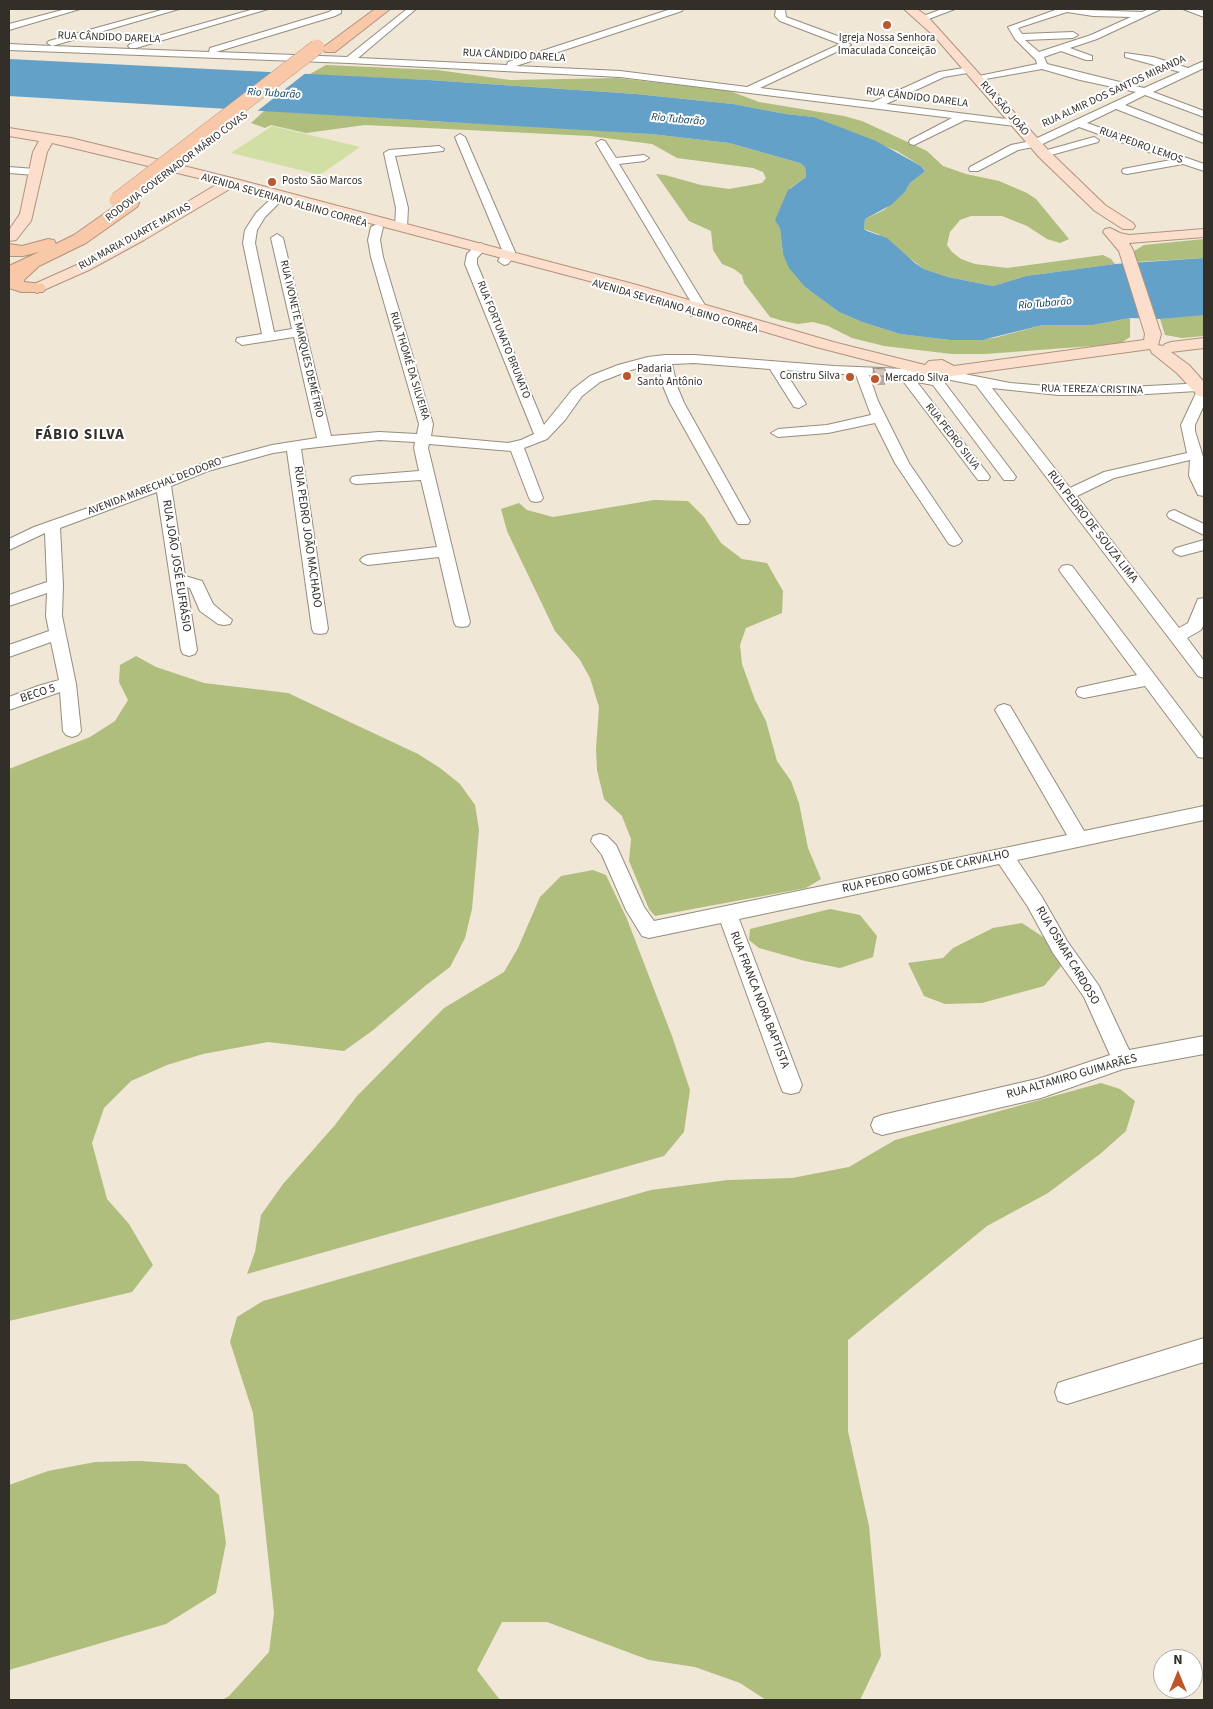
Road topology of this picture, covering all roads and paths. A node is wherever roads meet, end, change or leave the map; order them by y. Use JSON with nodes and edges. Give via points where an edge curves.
{"nodes":[{"id":1,"x":75,"y":9,"type":"edge"},
{"id":2,"x":174,"y":9,"type":"edge"},
{"id":3,"x":253,"y":9,"type":"edge"},
{"id":4,"x":263,"y":9,"type":"edge"},
{"id":5,"x":368,"y":9,"type":"edge"},
{"id":6,"x":383,"y":9,"type":"edge"},
{"id":7,"x":412,"y":9,"type":"edge"},
{"id":8,"x":679,"y":9,"type":"edge"},
{"id":9,"x":772,"y":9,"type":"edge"},
{"id":10,"x":781,"y":9,"type":"edge"},
{"id":11,"x":790,"y":9,"type":"edge"},
{"id":12,"x":910,"y":9,"type":"edge"},
{"id":13,"x":950,"y":9,"type":"edge"},
{"id":14,"x":1066,"y":9,"type":"edge"},
{"id":15,"x":1157,"y":9,"type":"edge"},
{"id":16,"x":1188,"y":9,"type":"edge"},
{"id":17,"x":337,"y":10,"type":"edge"},
{"id":18,"x":1204,"y":14,"type":"edge"},
{"id":19,"x":1144,"y":15,"type":"junction"},
{"id":20,"x":923,"y":18,"type":"junction"},
{"id":21,"x":1084,"y":22,"type":"junction"},
{"id":22,"x":9,"y":27,"type":"edge"},
{"id":23,"x":1018,"y":37,"type":"junction"},
{"id":24,"x":9,"y":47,"type":"edge"},
{"id":25,"x":34,"y":48,"type":"junction"},
{"id":26,"x":324,"y":48,"type":"junction"},
{"id":27,"x":1061,"y":48,"type":"junction"},
{"id":28,"x":112,"y":51,"type":"junction"},
{"id":29,"x":197,"y":54,"type":"junction"},
{"id":30,"x":1128,"y":55,"type":"dead end"},
{"id":31,"x":1089,"y":58,"type":"dead end"},
{"id":32,"x":349,"y":60,"type":"junction"},
{"id":33,"x":1040,"y":61,"type":"junction"},
{"id":34,"x":1204,"y":64,"type":"edge"},
{"id":35,"x":500,"y":68,"type":"junction"},
{"id":36,"x":1188,"y":71,"type":"junction"},
{"id":37,"x":973,"y":74,"type":"junction"},
{"id":38,"x":749,"y":89,"type":"junction"},
{"id":39,"x":1144,"y":92,"type":"junction"},
{"id":40,"x":875,"y":105,"type":"junction"},
{"id":41,"x":1116,"y":106,"type":"junction"},
{"id":42,"x":1204,"y":114,"type":"edge"},
{"id":43,"x":965,"y":116,"type":"junction"},
{"id":44,"x":1015,"y":122,"type":"junction"},
{"id":45,"x":1078,"y":123,"type":"junction"},
{"id":46,"x":12,"y":132,"type":"edge"},
{"id":47,"x":460,"y":137,"type":"dead end"},
{"id":48,"x":54,"y":139,"type":"junction"},
{"id":49,"x":1094,"y":140,"type":"dead end"},
{"id":50,"x":1204,"y":140,"type":"edge"},
{"id":51,"x":914,"y":142,"type":"dead end"},
{"id":52,"x":601,"y":144,"type":"dead end"},
{"id":53,"x":1034,"y":144,"type":"junction"},
{"id":54,"x":439,"y":149,"type":"dead end"},
{"id":55,"x":40,"y":152,"type":"junction"},
{"id":56,"x":1044,"y":154,"type":"junction"},
{"id":57,"x":644,"y":158,"type":"dead end"},
{"id":58,"x":1183,"y":161,"type":"junction"},
{"id":59,"x":612,"y":162,"type":"junction"},
{"id":60,"x":1204,"y":168,"type":"edge"},
{"id":61,"x":974,"y":169,"type":"dead end"},
{"id":62,"x":9,"y":170,"type":"edge"},
{"id":63,"x":1127,"y":171,"type":"dead end"},
{"id":64,"x":36,"y":172,"type":"junction"},
{"id":65,"x":223,"y":187,"type":"junction"},
{"id":66,"x":278,"y":197,"type":"junction"},
{"id":67,"x":124,"y":201,"type":"junction"},
{"id":68,"x":1100,"y":208,"type":"junction"},
{"id":69,"x":377,"y":227,"type":"junction"},
{"id":70,"x":401,"y":227,"type":"junction"},
{"id":71,"x":1113,"y":233,"type":"junction"},
{"id":72,"x":1204,"y":233,"type":"edge"},
{"id":73,"x":277,"y":238,"type":"dead end"},
{"id":74,"x":1130,"y":239,"type":"junction"},
{"id":75,"x":9,"y":242,"type":"edge"},
{"id":76,"x":50,"y":243,"type":"junction"},
{"id":77,"x":477,"y":250,"type":"junction"},
{"id":78,"x":507,"y":258,"type":"junction"},
{"id":79,"x":36,"y":261,"type":"junction"},
{"id":80,"x":9,"y":264,"type":"edge"},
{"id":81,"x":9,"y":274,"type":"edge"},
{"id":82,"x":37,"y":288,"type":"junction"},
{"id":83,"x":9,"y":295,"type":"edge"},
{"id":84,"x":697,"y":310,"type":"junction"},
{"id":85,"x":299,"y":332,"type":"junction"},
{"id":86,"x":269,"y":336,"type":"junction"},
{"id":87,"x":242,"y":341,"type":"dead end"},
{"id":88,"x":1160,"y":343,"type":"junction"},
{"id":89,"x":1199,"y":344,"type":"edge"},
{"id":90,"x":665,"y":359,"type":"junction"},
{"id":91,"x":886,"y":360,"type":"junction"},
{"id":92,"x":774,"y":365,"type":"junction"},
{"id":93,"x":861,"y":371,"type":"junction"},
{"id":94,"x":940,"y":371,"type":"junction"},
{"id":95,"x":904,"y":373,"type":"junction"},
{"id":96,"x":980,"y":382,"type":"junction"},
{"id":97,"x":1203,"y":389,"type":"edge"},
{"id":98,"x":799,"y":404,"type":"dead end"},
{"id":99,"x":878,"y":418,"type":"junction"},
{"id":100,"x":778,"y":433,"type":"dead end"},
{"id":101,"x":542,"y":436,"type":"junction"},
{"id":102,"x":424,"y":439,"type":"junction"},
{"id":103,"x":325,"y":441,"type":"junction"},
{"id":104,"x":293,"y":445,"type":"junction"},
{"id":105,"x":516,"y":446,"type":"junction"},
{"id":106,"x":1199,"y":464,"type":"edge"},
{"id":107,"x":428,"y":475,"type":"junction"},
{"id":108,"x":983,"y":477,"type":"dead end"},
{"id":109,"x":1009,"y":477,"type":"dead end"},
{"id":110,"x":357,"y":480,"type":"dead end"},
{"id":111,"x":163,"y":483,"type":"junction"},
{"id":112,"x":1203,"y":492,"type":"dead end"},
{"id":113,"x":1068,"y":495,"type":"junction"},
{"id":114,"x":536,"y":498,"type":"dead end"},
{"id":115,"x":1174,"y":515,"type":"dead end"},
{"id":116,"x":743,"y":522,"type":"dead end"},
{"id":117,"x":52,"y":526,"type":"junction"},
{"id":118,"x":1204,"y":530,"type":"edge"},
{"id":119,"x":954,"y":541,"type":"dead end"},
{"id":120,"x":9,"y":545,"type":"edge"},
{"id":121,"x":1204,"y":545,"type":"edge"},
{"id":122,"x":445,"y":551,"type":"junction"},
{"id":123,"x":1181,"y":551,"type":"dead end"},
{"id":124,"x":368,"y":560,"type":"dead end"},
{"id":125,"x":1067,"y":570,"type":"dead end"},
{"id":126,"x":178,"y":579,"type":"junction"},
{"id":127,"x":55,"y":585,"type":"junction"},
{"id":128,"x":9,"y":601,"type":"edge"},
{"id":129,"x":1204,"y":604,"type":"edge"},
{"id":130,"x":224,"y":620,"type":"dead end"},
{"id":131,"x":462,"y":622,"type":"dead end"},
{"id":132,"x":320,"y":629,"type":"dead end"},
{"id":133,"x":57,"y":634,"type":"junction"},
{"id":134,"x":1177,"y":637,"type":"junction"},
{"id":135,"x":189,"y":650,"type":"dead end"},
{"id":136,"x":9,"y":651,"type":"edge"},
{"id":137,"x":1204,"y":672,"type":"edge"},
{"id":138,"x":1149,"y":679,"type":"junction"},
{"id":139,"x":68,"y":684,"type":"junction"},
{"id":140,"x":1084,"y":692,"type":"dead end"},
{"id":141,"x":9,"y":704,"type":"edge"},
{"id":142,"x":1004,"y":710,"type":"dead end"},
{"id":143,"x":72,"y":731,"type":"dead end"},
{"id":144,"x":1204,"y":752,"type":"edge"},
{"id":145,"x":1204,"y":813,"type":"edge"},
{"id":146,"x":1080,"y":840,"type":"junction"},
{"id":147,"x":600,"y":841,"type":"dead end"},
{"id":148,"x":1004,"y":856,"type":"junction"},
{"id":149,"x":727,"y":914,"type":"junction"},
{"id":150,"x":1204,"y":1044,"type":"edge"},
{"id":151,"x":1123,"y":1060,"type":"junction"},
{"id":152,"x":791,"y":1085,"type":"dead end"},
{"id":153,"x":882,"y":1125,"type":"dead end"},
{"id":154,"x":1204,"y":1350,"type":"edge"},
{"id":155,"x":1067,"y":1392,"type":"dead end"}],
"edges":[{"from":1,"to":22,"type":"street"},
{"from":2,"to":25,"type":"street"},
{"from":3,"to":28,"type":"street"},
{"from":4,"to":28,"type":"street"},
{"from":5,"to":26,"type":"highway","name":"RODOVIA GOVERNADOR MÁRIO COVAS"},
{"from":6,"to":26,"type":"highway","name":"RODOVIA GOVERNADOR MÁRIO COVAS"},
{"from":7,"to":32,"type":"street"},
{"from":8,"to":35,"type":"street"},
{"from":9,"to":10,"type":"street"},
{"from":10,"to":11,"type":"street"},
{"from":10,"to":38,"type":"street","via":[[780,16],[784,19],[840,40],[846,46]]},
{"from":12,"to":20,"type":"main road","name":"RUA SÃO JOÃO"},
{"from":13,"to":20,"type":"street"},
{"from":14,"to":21,"type":"street"},
{"from":14,"to":23,"type":"street","via":[[1014,26]]},
{"from":15,"to":19,"type":"street"},
{"from":16,"to":18,"type":"street"},
{"from":17,"to":29,"type":"street"},
{"from":19,"to":21,"type":"street"},
{"from":19,"to":27,"type":"street"},
{"from":20,"to":37,"type":"main road","name":"RUA SÃO JOÃO"},
{"from":21,"to":23,"type":"street","via":[[1061,35]]},
{"from":23,"to":33,"type":"street"},
{"from":24,"to":25,"type":"street","name":"RUA CÂNDIDO DARELA"},
{"from":25,"to":28,"type":"street","name":"RUA CÂNDIDO DARELA"},
{"from":26,"to":67,"type":"highway","name":"RODOVIA GOVERNADOR MÁRIO COVAS"},
{"from":27,"to":31,"type":"street"},
{"from":27,"to":33,"type":"street"},
{"from":28,"to":29,"type":"street","name":"RUA CÂNDIDO DARELA"},
{"from":29,"to":32,"type":"street","name":"RUA CÂNDIDO DARELA"},
{"from":30,"to":36,"type":"street"},
{"from":32,"to":35,"type":"street","name":"RUA CÂNDIDO DARELA"},
{"from":33,"to":37,"type":"street"},
{"from":33,"to":39,"type":"street","via":[[1080,76]]},
{"from":34,"to":36,"type":"street","name":"RUA ALMIR DOS SANTOS MIRANDA"},
{"from":35,"to":38,"type":"street","name":"RUA CÂNDIDO DARELA","via":[[627,75]]},
{"from":36,"to":39,"type":"street","name":"RUA ALMIR DOS SANTOS MIRANDA"},
{"from":37,"to":40,"type":"street","via":[[942,74]]},
{"from":37,"to":44,"type":"main road","name":"RUA SÃO JOÃO"},
{"from":38,"to":40,"type":"street","name":"RUA CÂNDIDO DARELA"},
{"from":39,"to":41,"type":"street","name":"RUA ALMIR DOS SANTOS MIRANDA"},
{"from":39,"to":42,"type":"street"},
{"from":40,"to":43,"type":"street","name":"RUA CÂNDIDO DARELA"},
{"from":41,"to":45,"type":"street","name":"RUA ALMIR DOS SANTOS MIRANDA"},
{"from":41,"to":50,"type":"street"},
{"from":43,"to":44,"type":"street","name":"RUA CÂNDIDO DARELA"},
{"from":43,"to":51,"type":"street"},
{"from":44,"to":53,"type":"main road","name":"RUA SÃO JOÃO"},
{"from":45,"to":53,"type":"street","name":"RUA ALMIR DOS SANTOS MIRANDA"},
{"from":45,"to":58,"type":"street","name":"RUA PEDRO LEMOS"},
{"from":46,"to":48,"type":"main road","name":"AVENIDA SEVERIANO ALBINO CORRÊA"},
{"from":46,"to":55,"type":"main road","via":[[34,142]]},
{"from":47,"to":78,"type":"street"},
{"from":48,"to":55,"type":"main road"},
{"from":48,"to":65,"type":"main road","name":"AVENIDA SEVERIANO ALBINO CORRÊA","via":[[170,166]]},
{"from":49,"to":56,"type":"street"},
{"from":52,"to":59,"type":"street"},
{"from":53,"to":56,"type":"main road","name":"RUA SÃO JOÃO"},
{"from":53,"to":61,"type":"street","via":[[1015,147]]},
{"from":54,"to":70,"type":"street","via":[[389,153],[402,208]]},
{"from":55,"to":64,"type":"main road"},
{"from":56,"to":68,"type":"main road","name":"RUA SÃO JOÃO"},
{"from":57,"to":59,"type":"street"},
{"from":58,"to":60,"type":"street","name":"RUA PEDRO LEMOS"},
{"from":58,"to":63,"type":"street"},
{"from":59,"to":84,"type":"street"},
{"from":62,"to":64,"type":"street"},
{"from":64,"to":75,"type":"main road","via":[[27,214]]},
{"from":65,"to":66,"type":"main road","name":"AVENIDA SEVERIANO ALBINO CORRÊA"},
{"from":65,"to":82,"type":"main road","name":"RUA MARIA DUARTE MATIAS","via":[[106,255]]},
{"from":66,"to":69,"type":"main road","name":"AVENIDA SEVERIANO ALBINO CORRÊA"},
{"from":66,"to":70,"type":"main road","name":"AVENIDA SEVERIANO ALBINO CORRÊA"},
{"from":66,"to":86,"type":"street","via":[[260,215],[249,236]]},
{"from":67,"to":76,"type":"highway","name":"RODOVIA GOVERNADOR MÁRIO COVAS"},
{"from":67,"to":79,"type":"highway","name":"RODOVIA GOVERNADOR MÁRIO COVAS","via":[[80,239]]},
{"from":68,"to":71,"type":"main road","name":"RUA SÃO JOÃO"},
{"from":68,"to":74,"type":"main road","name":"RUA SÃO JOÃO"},
{"from":69,"to":70,"type":"main road"},
{"from":69,"to":77,"type":"main road","name":"AVENIDA SEVERIANO ALBINO CORRÊA"},
{"from":69,"to":102,"type":"street","name":"RUA THOMÉ DA SILVEIRA","via":[[374,240],[376,257],[426,424]]},
{"from":70,"to":77,"type":"main road","name":"AVENIDA SEVERIANO ALBINO CORRÊA"},
{"from":71,"to":74,"type":"main road","name":"RUA SÃO JOÃO"},
{"from":71,"to":74,"type":"main road","via":[[1114,226]]},
{"from":72,"to":74,"type":"main road"},
{"from":73,"to":85,"type":"street","name":"RUA IVONETE MARQUES DEMÉTRIO"},
{"from":74,"to":88,"type":"main road","name":"RUA SÃO JOÃO"},
{"from":75,"to":76,"type":"highway","via":[[14,252]]},
{"from":76,"to":80,"type":"highway","name":"RODOVIA GOVERNADOR MÁRIO COVAS"},
{"from":77,"to":78,"type":"main road","name":"AVENIDA SEVERIANO ALBINO CORRÊA"},
{"from":77,"to":101,"type":"street","name":"RUA FORTUNATO BRUNATO","via":[[471,257],[472,264]]},
{"from":78,"to":84,"type":"main road","name":"AVENIDA SEVERIANO ALBINO CORRÊA"},
{"from":79,"to":81,"type":"highway","name":"RODOVIA GOVERNADOR MÁRIO COVAS"},
{"from":79,"to":82,"type":"highway","via":[[14,282],[16,286]]},
{"from":82,"to":83,"type":"highway"},
{"from":84,"to":91,"type":"main road","name":"AVENIDA SEVERIANO ALBINO CORRÊA","via":[[755,330]]},
{"from":85,"to":86,"type":"street"},
{"from":85,"to":103,"type":"street","name":"RUA IVONETE MARQUES DEMÉTRIO"},
{"from":86,"to":87,"type":"street"},
{"from":88,"to":89,"type":"main road","name":"AVENIDA MARECHAL DEODORO"},
{"from":88,"to":94,"type":"main road","name":"AVENIDA MARECHAL DEODORO"},
{"from":88,"to":97,"type":"main road"},
{"from":90,"to":92,"type":"street","name":"AVENIDA MARECHAL DEODORO"},
{"from":90,"to":101,"type":"street","name":"AVENIDA MARECHAL DEODORO","via":[[634,364],[595,379],[577,393]]},
{"from":90,"to":116,"type":"street","via":[[676,403]]},
{"from":91,"to":94,"type":"main road","name":"AVENIDA SEVERIANO ALBINO CORRÊA"},
{"from":91,"to":95,"type":"main road"},
{"from":92,"to":93,"type":"street","name":"AVENIDA MARECHAL DEODORO"},
{"from":92,"to":98,"type":"street"},
{"from":93,"to":95,"type":"street","name":"AVENIDA MARECHAL DEODORO"},
{"from":93,"to":99,"type":"street"},
{"from":94,"to":95,"type":"street","name":"AVENIDA MARECHAL DEODORO"},
{"from":94,"to":96,"type":"street","name":"RUA TEREZA CRISTINA"},
{"from":95,"to":108,"type":"street","name":"RUA PEDRO SILVA"},
{"from":95,"to":109,"type":"street","via":[[938,382]]},
{"from":96,"to":97,"type":"street","name":"RUA TEREZA CRISTINA","via":[[1085,392]]},
{"from":96,"to":113,"type":"street","name":"RUA PEDRO DE SOUZA LIMA"},
{"from":97,"to":106,"type":"street","via":[[1188,424]]},
{"from":99,"to":100,"type":"street","via":[[828,429]]},
{"from":99,"to":119,"type":"street","via":[[909,476]]},
{"from":101,"to":105,"type":"street","name":"AVENIDA MARECHAL DEODORO"},
{"from":102,"to":103,"type":"street","name":"AVENIDA MARECHAL DEODORO","via":[[380,436]]},
{"from":102,"to":105,"type":"street","name":"AVENIDA MARECHAL DEODORO"},
{"from":102,"to":107,"type":"street","name":"RUA THOMÉ DA SILVEIRA","via":[[421,448]]},
{"from":103,"to":104,"type":"street","name":"AVENIDA MARECHAL DEODORO"},
{"from":104,"to":111,"type":"street","name":"AVENIDA MARECHAL DEODORO","via":[[224,460]]},
{"from":104,"to":132,"type":"street","name":"RUA PEDRO JOÃO MACHADO"},
{"from":105,"to":114,"type":"street"},
{"from":106,"to":112,"type":"street","via":[[1196,476]]},
{"from":106,"to":113,"type":"street","via":[[1109,475]]},
{"from":107,"to":110,"type":"street"},
{"from":107,"to":122,"type":"street","name":"RUA THOMÉ DA SILVEIRA"},
{"from":111,"to":117,"type":"street","name":"AVENIDA MARECHAL DEODORO"},
{"from":111,"to":126,"type":"street","name":"RUA JOÃO JOSÉ EUFRÁSIO"},
{"from":113,"to":134,"type":"street","name":"RUA PEDRO DE SOUZA LIMA"},
{"from":115,"to":118,"type":"street"},
{"from":117,"to":120,"type":"street","name":"AVENIDA MARECHAL DEODORO"},
{"from":117,"to":127,"type":"street"},
{"from":121,"to":123,"type":"street"},
{"from":122,"to":124,"type":"street"},
{"from":122,"to":131,"type":"street","name":"RUA THOMÉ DA SILVEIRA"},
{"from":125,"to":138,"type":"street"},
{"from":126,"to":130,"type":"street","via":[[196,585],[206,607]]},
{"from":126,"to":135,"type":"street","name":"RUA JOÃO JOSÉ EUFRÁSIO"},
{"from":127,"to":128,"type":"street"},
{"from":127,"to":133,"type":"street"},
{"from":129,"to":134,"type":"street","via":[[1195,626]]},
{"from":133,"to":136,"type":"street"},
{"from":133,"to":139,"type":"street"},
{"from":134,"to":137,"type":"street","name":"RUA PEDRO DE SOUZA LIMA"},
{"from":138,"to":140,"type":"street"},
{"from":138,"to":144,"type":"street"},
{"from":139,"to":141,"type":"street","name":"BECO 5"},
{"from":139,"to":143,"type":"street"},
{"from":142,"to":146,"type":"street"},
{"from":145,"to":146,"type":"street","name":"RUA PEDRO GOMES DE CARVALHO"},
{"from":146,"to":148,"type":"street","name":"RUA PEDRO GOMES DE CARVALHO"},
{"from":147,"to":149,"type":"street","name":"RUA PEDRO GOMES DE CARVALHO","via":[[609,850],[636,910],[649,930]]},
{"from":148,"to":149,"type":"street","name":"RUA PEDRO GOMES DE CARVALHO"},
{"from":148,"to":151,"type":"street","name":"RUA OSMAR CARDOSO","via":[[1092,992]]},
{"from":149,"to":152,"type":"street","name":"RUA FRANCA NORA BAPTISTA"},
{"from":150,"to":151,"type":"street","name":"RUA ALTAMIRO GUIMARÃES"},
{"from":151,"to":153,"type":"street","name":"RUA ALTAMIRO GUIMARÃES","via":[[1041,1088]]},
{"from":154,"to":155,"type":"street"}]}
